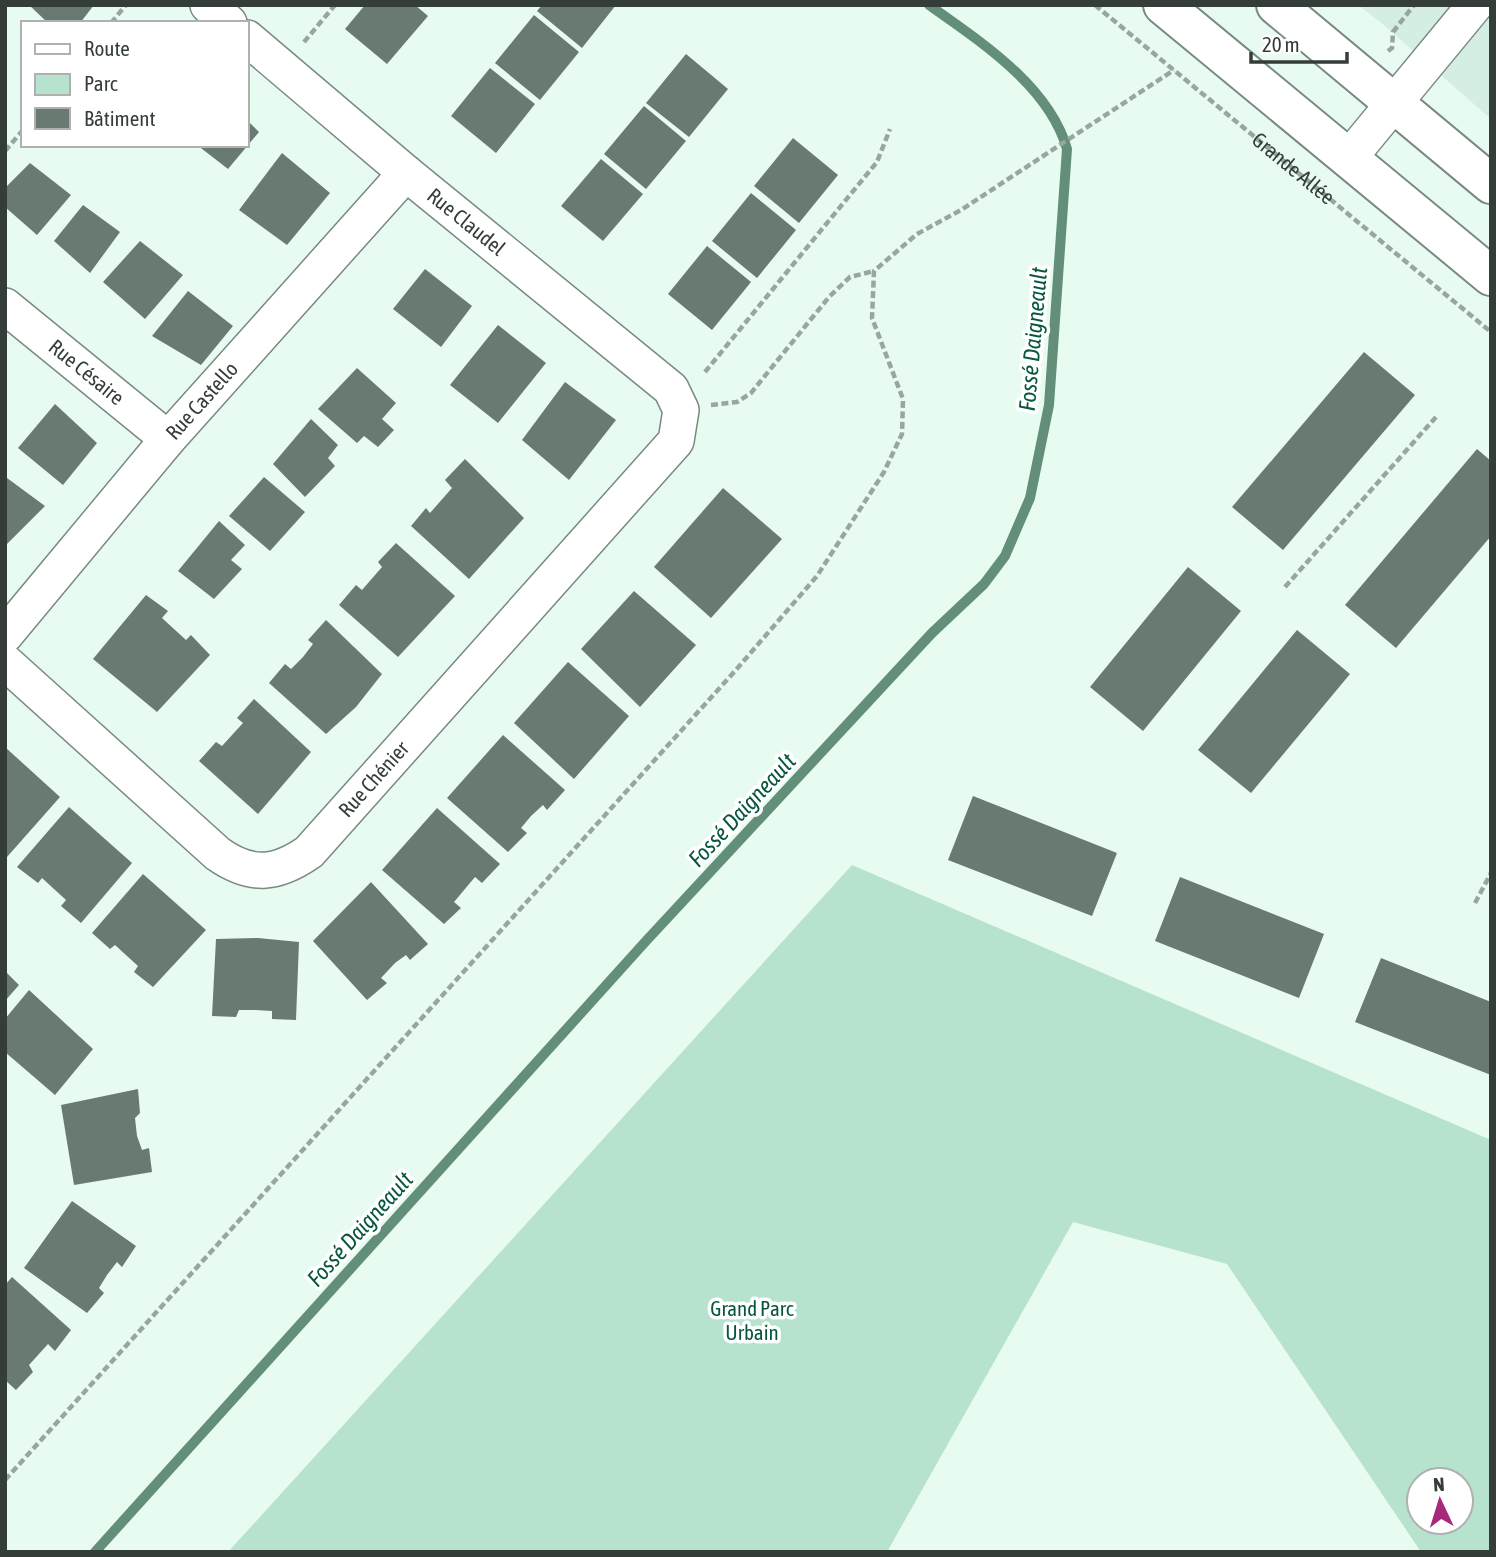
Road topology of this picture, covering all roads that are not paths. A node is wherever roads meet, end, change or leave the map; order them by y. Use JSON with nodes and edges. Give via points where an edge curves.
{"nodes":[{"id":1,"x":208,"y":5,"type":"edge"},
{"id":2,"x":1163,"y":5,"type":"edge"},
{"id":3,"x":1276,"y":5,"type":"edge"},
{"id":4,"x":1475,"y":5,"type":"edge"},
{"id":5,"x":227,"y":21,"type":"edge"},
{"id":6,"x":248,"y":39,"type":"edge"},
{"id":7,"x":1394,"y":103,"type":"junction"},
{"id":8,"x":1349,"y":159,"type":"junction"},
{"id":9,"x":405,"y":173,"type":"junction"},
{"id":10,"x":1491,"y":184,"type":"edge"},
{"id":11,"x":1491,"y":276,"type":"edge"},
{"id":12,"x":5,"y":306,"type":"edge"},
{"id":13,"x":681,"y":410,"type":"joint"},
{"id":14,"x":168,"y":439,"type":"junction"},
{"id":15,"x":5,"y":635,"type":"edge"},
{"id":16,"x":5,"y":662,"type":"edge"}],
"edges":[{"from":1,"to":5,"type":"street"},
{"from":2,"to":8,"type":"main road","name":"Grande Allée"},
{"from":3,"to":7,"type":"main road"},
{"from":4,"to":7,"type":"street"},
{"from":6,"to":9,"type":"street","name":"Rue Claudel"},
{"from":7,"to":8,"type":"street"},
{"from":7,"to":10,"type":"main road"},
{"from":8,"to":11,"type":"main road","name":"Grande Allée"},
{"from":9,"to":13,"type":"street","name":"Rue Claudel","via":[[671,389]]},
{"from":9,"to":14,"type":"street","name":"Rue Castello"},
{"from":12,"to":14,"type":"street","name":"Rue Césaire"},
{"from":13,"to":16,"type":"street","name":"Rue Chénier","via":[[676,441],[309,852],[289,866],[268,871],[236,867]]},
{"from":14,"to":15,"type":"street","name":"Rue Castello"}]}
